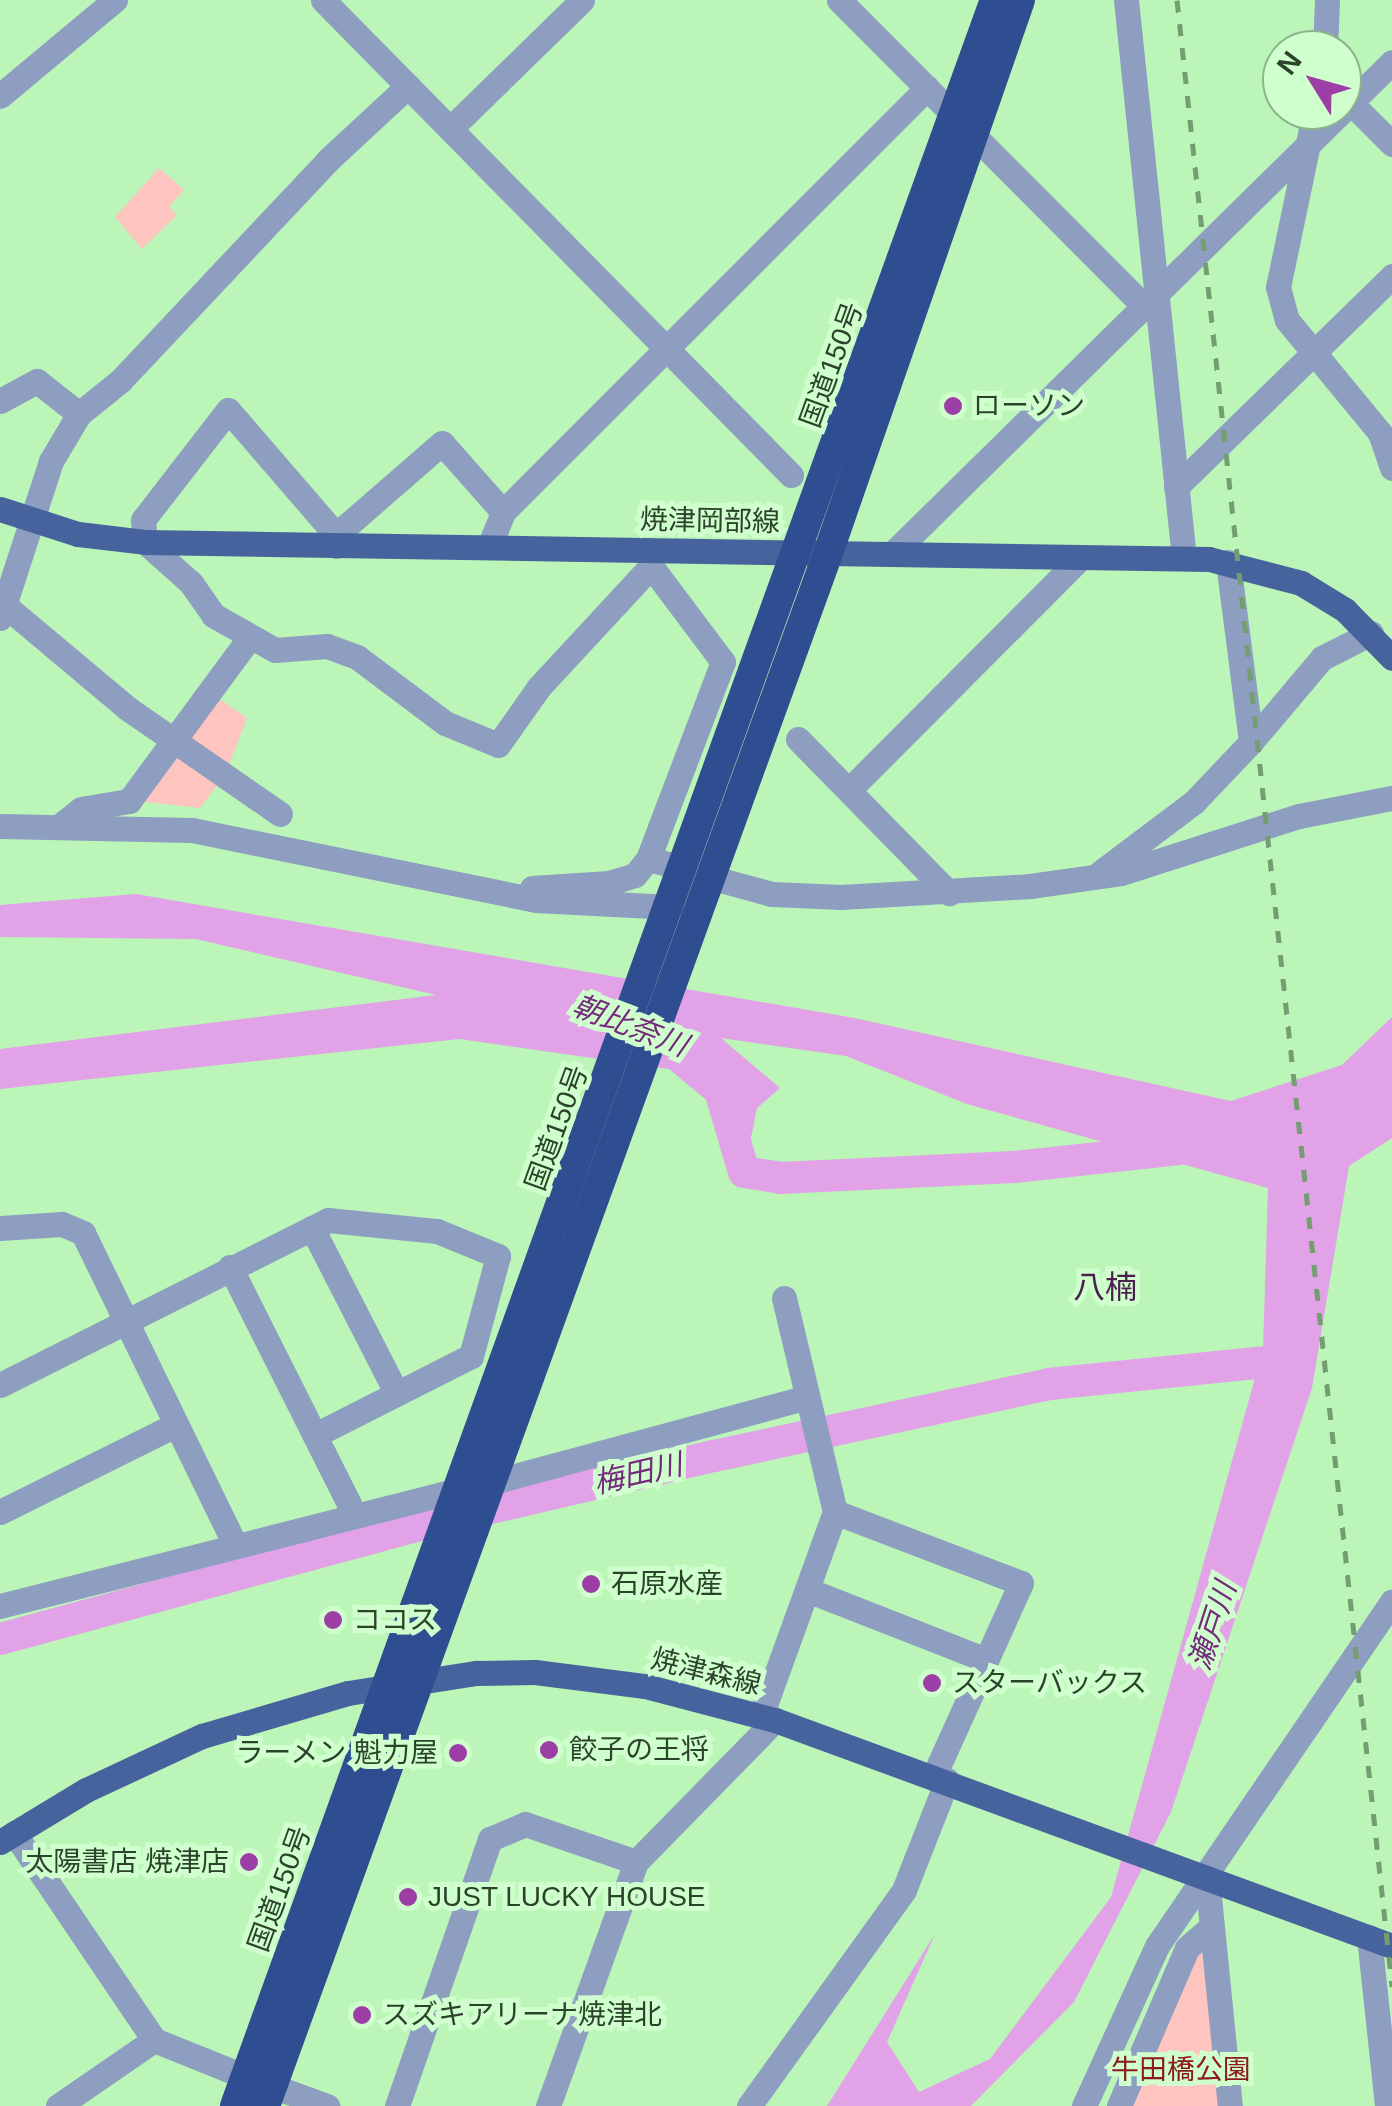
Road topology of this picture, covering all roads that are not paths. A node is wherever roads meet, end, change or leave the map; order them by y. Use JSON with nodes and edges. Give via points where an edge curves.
{"nodes":[{"id":1,"x":115,"y":0,"type":"edge"},
{"id":2,"x":323,"y":0,"type":"edge"},
{"id":3,"x":582,"y":0,"type":"edge"},
{"id":4,"x":839,"y":0,"type":"edge"},
{"id":5,"x":995,"y":0,"type":"edge"},
{"id":6,"x":1020,"y":0,"type":"edge"},
{"id":7,"x":1126,"y":0,"type":"edge"},
{"id":8,"x":1327,"y":0,"type":"edge"},
{"id":9,"x":1326,"y":30,"type":"edge"},
{"id":10,"x":1392,"y":62,"type":"edge"},
{"id":11,"x":1362,"y":85,"type":"edge"},
{"id":12,"x":408,"y":86,"type":"junction"},
{"id":13,"x":927,"y":88,"type":"junction"},
{"id":14,"x":0,"y":96,"type":"edge"},
{"id":15,"x":1362,"y":114,"type":"edge"},
{"id":16,"x":966,"y":127,"type":"junction"},
{"id":17,"x":451,"y":128,"type":"junction"},
{"id":18,"x":1310,"y":130,"type":"edge"},
{"id":19,"x":1320,"y":130,"type":"edge"},
{"id":20,"x":1392,"y":144,"type":"edge"},
{"id":21,"x":1304,"y":150,"type":"junction"},
{"id":22,"x":1392,"y":276,"type":"edge"},
{"id":23,"x":1148,"y":296,"type":"junction"},
{"id":24,"x":666,"y":350,"type":"junction"},
{"id":25,"x":1313,"y":354,"type":"junction"},
{"id":26,"x":0,"y":401,"type":"edge"},
{"id":27,"x":79,"y":414,"type":"junction"},
{"id":28,"x":1392,"y":468,"type":"edge"},
{"id":29,"x":791,"y":475,"type":"dead end"},
{"id":30,"x":1176,"y":487,"type":"junction"},
{"id":31,"x":0,"y":508,"type":"edge"},
{"id":32,"x":503,"y":512,"type":"junction"},
{"id":33,"x":36,"y":521,"type":"junction"},
{"id":34,"x":336,"y":540,"type":"junction"},
{"id":35,"x":145,"y":542,"type":"junction"},
{"id":36,"x":489,"y":547,"type":"junction"},
{"id":37,"x":813,"y":552,"type":"junction"},
{"id":38,"x":892,"y":554,"type":"junction"},
{"id":39,"x":1081,"y":557,"type":"junction"},
{"id":40,"x":651,"y":558,"type":"junction"},
{"id":41,"x":1184,"y":558,"type":"junction"},
{"id":42,"x":1228,"y":562,"type":"junction"},
{"id":43,"x":4,"y":613,"type":"edge"},
{"id":44,"x":1370,"y":633,"type":"junction"},
{"id":45,"x":250,"y":636,"type":"junction"},
{"id":46,"x":1392,"y":658,"type":"edge"},
{"id":47,"x":798,"y":739,"type":"dead end"},
{"id":48,"x":174,"y":742,"type":"junction"},
{"id":49,"x":1252,"y":742,"type":"junction"},
{"id":50,"x":850,"y":789,"type":"junction"},
{"id":51,"x":1392,"y":798,"type":"edge"},
{"id":52,"x":0,"y":805,"type":"edge"},
{"id":53,"x":280,"y":814,"type":"dead end"},
{"id":54,"x":62,"y":824,"type":"junction"},
{"id":55,"x":12,"y":826,"type":"edge"},
{"id":56,"x":1091,"y":878,"type":"junction"},
{"id":57,"x":724,"y":881,"type":"dead end"},
{"id":58,"x":502,"y":893,"type":"junction"},
{"id":59,"x":950,"y":893,"type":"junction"},
{"id":60,"x":673,"y":926,"type":"junction"},
{"id":61,"x":0,"y":1228,"type":"edge"},
{"id":62,"x":312,"y":1228,"type":"junction"},
{"id":63,"x":230,"y":1267,"type":"junction"},
{"id":64,"x":784,"y":1298,"type":"dead end"},
{"id":65,"x":125,"y":1321,"type":"junction"},
{"id":66,"x":0,"y":1385,"type":"edge"},
{"id":67,"x":396,"y":1392,"type":"junction"},
{"id":68,"x":806,"y":1397,"type":"junction"},
{"id":69,"x":174,"y":1425,"type":"junction"},
{"id":70,"x":315,"y":1435,"type":"junction"},
{"id":71,"x":471,"y":1492,"type":"junction"},
{"id":72,"x":0,"y":1512,"type":"edge"},
{"id":73,"x":835,"y":1512,"type":"junction"},
{"id":74,"x":355,"y":1515,"type":"junction"},
{"id":75,"x":235,"y":1545,"type":"junction"},
{"id":76,"x":810,"y":1591,"type":"junction"},
{"id":77,"x":1392,"y":1602,"type":"edge"},
{"id":78,"x":1,"y":1604,"type":"edge"},
{"id":79,"x":986,"y":1660,"type":"junction"},
{"id":80,"x":418,"y":1680,"type":"junction"},
{"id":81,"x":387,"y":1686,"type":"junction"},
{"id":82,"x":768,"y":1718,"type":"junction"},
{"id":83,"x":940,"y":1778,"type":"junction"},
{"id":84,"x":7,"y":1838,"type":"edge"},
{"id":85,"x":636,"y":1862,"type":"junction"},
{"id":86,"x":1196,"y":1873,"type":"junction"},
{"id":87,"x":1211,"y":1927,"type":"junction"},
{"id":88,"x":1380,"y":1941,"type":"edge"},
{"id":89,"x":154,"y":2040,"type":"junction"},
{"id":90,"x":261,"y":2090,"type":"edge"},
{"id":91,"x":61,"y":2105,"type":"edge"},
{"id":92,"x":236,"y":2106,"type":"edge"},
{"id":93,"x":326,"y":2106,"type":"edge"},
{"id":94,"x":397,"y":2106,"type":"edge"},
{"id":95,"x":548,"y":2106,"type":"edge"},
{"id":96,"x":749,"y":2106,"type":"edge"},
{"id":97,"x":1084,"y":2106,"type":"edge"},
{"id":98,"x":1119,"y":2106,"type":"edge"},
{"id":99,"x":1230,"y":2106,"type":"edge"},
{"id":100,"x":1388,"y":2106,"type":"edge"}],
"edges":[{"from":1,"to":14,"type":"street"},
{"from":2,"to":12,"type":"street"},
{"from":3,"to":17,"type":"street"},
{"from":4,"to":13,"type":"street"},
{"from":5,"to":16,"type":"highway","name":"国道150号"},
{"from":6,"to":16,"type":"highway","name":"国道150号"},
{"from":7,"to":23,"type":"street"},
{"from":8,"to":9,"type":"street"},
{"from":10,"to":11,"type":"street"},
{"from":12,"to":17,"type":"street"},
{"from":12,"to":27,"type":"street","via":[[328,160],[305,192],[120,381]]},
{"from":13,"to":16,"type":"street"},
{"from":13,"to":24,"type":"street"},
{"from":15,"to":20,"type":"street"},
{"from":16,"to":23,"type":"street"},
{"from":16,"to":37,"type":"highway","name":"国道150号"},
{"from":17,"to":24,"type":"street"},
{"from":18,"to":21,"type":"street"},
{"from":19,"to":21,"type":"street"},
{"from":21,"to":23,"type":"street"},
{"from":21,"to":25,"type":"street","via":[[1278,287],[1287,320]]},
{"from":22,"to":25,"type":"street"},
{"from":23,"to":30,"type":"street"},
{"from":23,"to":38,"type":"street"},
{"from":24,"to":29,"type":"street"},
{"from":24,"to":32,"type":"street"},
{"from":25,"to":28,"type":"street","via":[[1380,433]]},
{"from":25,"to":30,"type":"street"},
{"from":26,"to":27,"type":"street","via":[[38,381]]},
{"from":27,"to":33,"type":"street","via":[[52,461]]},
{"from":30,"to":41,"type":"street"},
{"from":31,"to":33,"type":"main road","name":"焼津岡部線"},
{"from":32,"to":34,"type":"street","via":[[442,443]]},
{"from":32,"to":36,"type":"street"},
{"from":33,"to":35,"type":"main road","name":"焼津岡部線"},
{"from":33,"to":43,"type":"street"},
{"from":34,"to":35,"type":"main road","name":"焼津岡部線"},
{"from":34,"to":35,"type":"street","via":[[228,410],[143,520]]},
{"from":34,"to":36,"type":"main road","name":"焼津岡部線"},
{"from":35,"to":45,"type":"street","via":[[191,583],[213,616]]},
{"from":36,"to":40,"type":"main road","name":"焼津岡部線"},
{"from":37,"to":38,"type":"main road","name":"焼津岡部線"},
{"from":37,"to":40,"type":"main road","name":"焼津岡部線"},
{"from":37,"to":60,"type":"highway","name":"国道150号"},
{"from":38,"to":39,"type":"main road","name":"焼津岡部線"},
{"from":39,"to":41,"type":"main road","name":"焼津岡部線"},
{"from":39,"to":50,"type":"street"},
{"from":40,"to":45,"type":"street","via":[[498,745],[445,723],[356,657],[326,646],[275,650]]},
{"from":40,"to":58,"type":"street","via":[[723,662],[658,861],[624,880]]},
{"from":41,"to":42,"type":"main road","name":"焼津岡部線"},
{"from":42,"to":44,"type":"main road","name":"焼津岡部線","via":[[1300,583]]},
{"from":42,"to":49,"type":"street"},
{"from":43,"to":48,"type":"street"},
{"from":44,"to":46,"type":"main road","name":"焼津岡部線"},
{"from":44,"to":49,"type":"street","via":[[1322,658]]},
{"from":45,"to":48,"type":"street"},
{"from":47,"to":50,"type":"street"},
{"from":48,"to":53,"type":"street"},
{"from":48,"to":54,"type":"street","via":[[129,801],[81,808]]},
{"from":49,"to":56,"type":"street","via":[[1182,812]]},
{"from":50,"to":59,"type":"street"},
{"from":51,"to":56,"type":"street","via":[[1299,816],[1176,858]]},
{"from":52,"to":55,"type":"street"},
{"from":54,"to":55,"type":"street"},
{"from":54,"to":58,"type":"street","via":[[228,835]]},
{"from":56,"to":59,"type":"street"},
{"from":57,"to":59,"type":"street","via":[[772,894]]},
{"from":58,"to":60,"type":"street"},
{"from":60,"to":71,"type":"highway","name":"国道150号"},
{"from":61,"to":65,"type":"street","via":[[62,1224],[83,1233]]},
{"from":62,"to":63,"type":"street"},
{"from":62,"to":67,"type":"street"},
{"from":62,"to":67,"type":"street","via":[[339,1220],[437,1232],[498,1256],[472,1356]]},
{"from":63,"to":65,"type":"street"},
{"from":63,"to":70,"type":"street"},
{"from":64,"to":68,"type":"street"},
{"from":65,"to":66,"type":"street"},
{"from":65,"to":69,"type":"street"},
{"from":67,"to":70,"type":"street"},
{"from":68,"to":71,"type":"street"},
{"from":68,"to":73,"type":"street"},
{"from":69,"to":72,"type":"street"},
{"from":69,"to":75,"type":"street"},
{"from":70,"to":74,"type":"street"},
{"from":71,"to":74,"type":"street"},
{"from":71,"to":80,"type":"highway","name":"国道150号","via":[[470,1537]]},
{"from":71,"to":81,"type":"highway","name":"国道150号","via":[[438,1543]]},
{"from":73,"to":76,"type":"street"},
{"from":73,"to":79,"type":"street","via":[[1021,1583]]},
{"from":74,"to":75,"type":"street"},
{"from":75,"to":78,"type":"street"},
{"from":76,"to":79,"type":"street"},
{"from":76,"to":82,"type":"street"},
{"from":77,"to":86,"type":"street"},
{"from":79,"to":83,"type":"street"},
{"from":80,"to":81,"type":"main road","name":"焼津森線"},
{"from":80,"to":82,"type":"main road","name":"焼津森線","via":[[476,1672],[590,1676]]},
{"from":80,"to":90,"type":"highway","name":"国道150号"},
{"from":81,"to":84,"type":"main road","name":"焼津森線","via":[[202,1736],[86,1790]]},
{"from":81,"to":90,"type":"highway","name":"国道150号"},
{"from":82,"to":83,"type":"main road","name":"焼津森線"},
{"from":82,"to":85,"type":"street"},
{"from":83,"to":86,"type":"main road","name":"焼津森線"},
{"from":83,"to":96,"type":"street","via":[[904,1890]]},
{"from":84,"to":89,"type":"street"},
{"from":85,"to":94,"type":"street","via":[[525,1824],[490,1839]]},
{"from":85,"to":95,"type":"street"},
{"from":86,"to":87,"type":"street"},
{"from":86,"to":88,"type":"main road","name":"焼津森線"},
{"from":86,"to":97,"type":"street"},
{"from":87,"to":98,"type":"street","via":[[1187,1948]]},
{"from":87,"to":99,"type":"street"},
{"from":88,"to":100,"type":"street"},
{"from":89,"to":90,"type":"street"},
{"from":89,"to":91,"type":"street"},
{"from":90,"to":92,"type":"highway","name":"国道150号"},
{"from":90,"to":93,"type":"street"}]}
